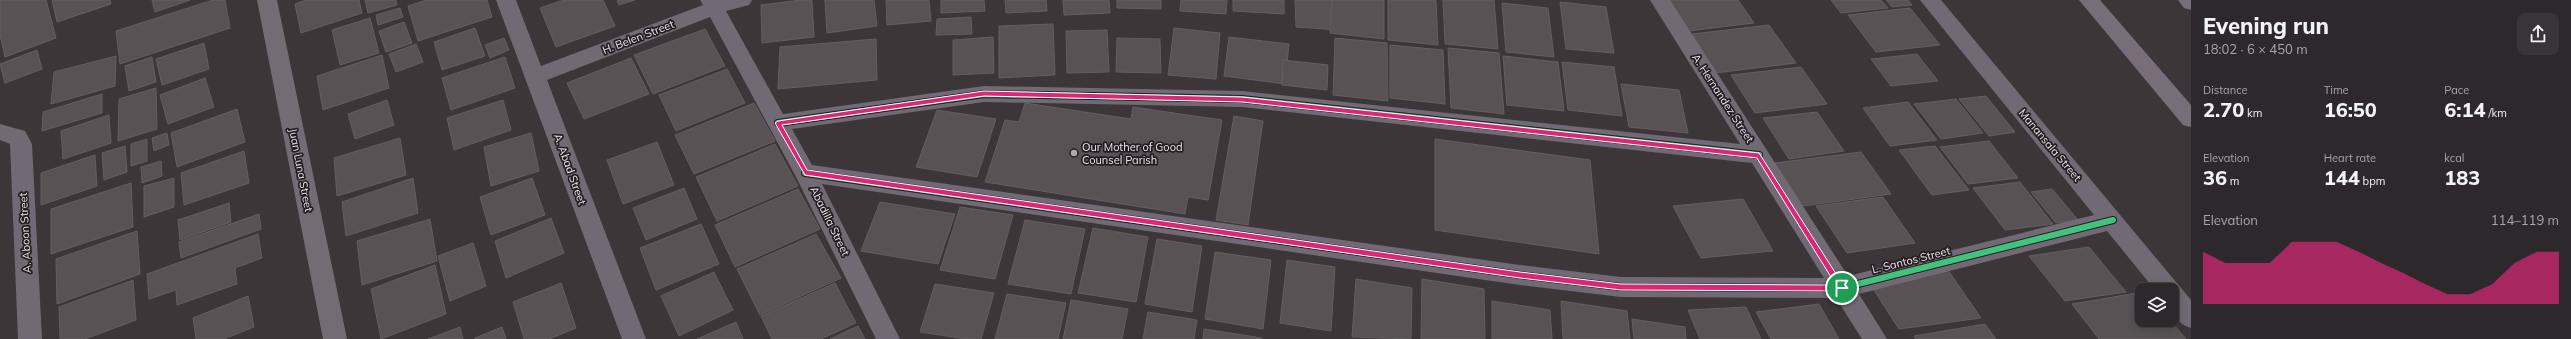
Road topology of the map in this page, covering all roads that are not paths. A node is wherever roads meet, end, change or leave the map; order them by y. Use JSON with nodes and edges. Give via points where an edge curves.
{"nodes":[{"id":1,"x":267,"y":0,"type":"edge"},
{"id":2,"x":506,"y":0,"type":"edge"},
{"id":3,"x":742,"y":0,"type":"edge"},
{"id":4,"x":1660,"y":0,"type":"edge"},
{"id":5,"x":1930,"y":0,"type":"edge"},
{"id":6,"x":2089,"y":0,"type":"edge"},
{"id":7,"x":2188,"y":0,"type":"edge"},
{"id":8,"x":2191,"y":3,"type":"edge"},
{"id":9,"x":712,"y":4,"type":"edge"},
{"id":10,"x":536,"y":76,"type":"junction"},
{"id":11,"x":2191,"y":119,"type":"edge"},
{"id":12,"x":778,"y":123,"type":"junction"},
{"id":13,"x":4,"y":133,"type":"edge"},
{"id":14,"x":1759,"y":156,"type":"junction"},
{"id":15,"x":805,"y":173,"type":"junction"},
{"id":16,"x":2113,"y":220,"type":"junction"},
{"id":17,"x":2163,"y":283,"type":"edge"},
{"id":18,"x":1842,"y":288,"type":"junction"},
{"id":19,"x":2179,"y":303,"type":"edge"},
{"id":20,"x":2191,"y":318,"type":"edge"},
{"id":21,"x":30,"y":339,"type":"edge"},
{"id":22,"x":335,"y":339,"type":"edge"},
{"id":23,"x":634,"y":339,"type":"edge"},
{"id":24,"x":888,"y":339,"type":"edge"},
{"id":25,"x":1875,"y":339,"type":"edge"}],
"edges":[{"from":1,"to":22,"type":"main road","name":"Juan Luna Street"},
{"from":2,"to":10,"type":"street","name":"A. Abad Street"},
{"from":3,"to":9,"type":"street","name":"H. Belen Street"},
{"from":4,"to":14,"type":"street","name":"A. Hernandez Street"},
{"from":5,"to":16,"type":"street","name":"Manansala Street"},
{"from":6,"to":11,"type":"highway"},
{"from":7,"to":8,"type":"highway"},
{"from":9,"to":10,"type":"street","name":"H. Belen Street"},
{"from":9,"to":12,"type":"street","name":"Abadilla Street"},
{"from":10,"to":23,"type":"street","name":"A. Abad Street"},
{"from":12,"to":14,"type":"street","via":[[984,94],[1242,99]]},
{"from":12,"to":15,"type":"street","name":"Abadilla Street"},
{"from":13,"to":21,"type":"street","name":"A. Aboon Street","via":[[17,137],[21,144]]},
{"from":14,"to":18,"type":"street","name":"A. Hernandez Street"},
{"from":15,"to":18,"type":"street","name":"L. Santos Street","via":[[1520,275],[1621,287]]},
{"from":15,"to":24,"type":"street","name":"Abadilla Street"},
{"from":16,"to":17,"type":"street","name":"Manansala Street"},
{"from":16,"to":18,"type":"street","name":"L. Santos Street"},
{"from":18,"to":25,"type":"street","name":"A. Hernandez Street"},
{"from":19,"to":20,"type":"street"}]}
